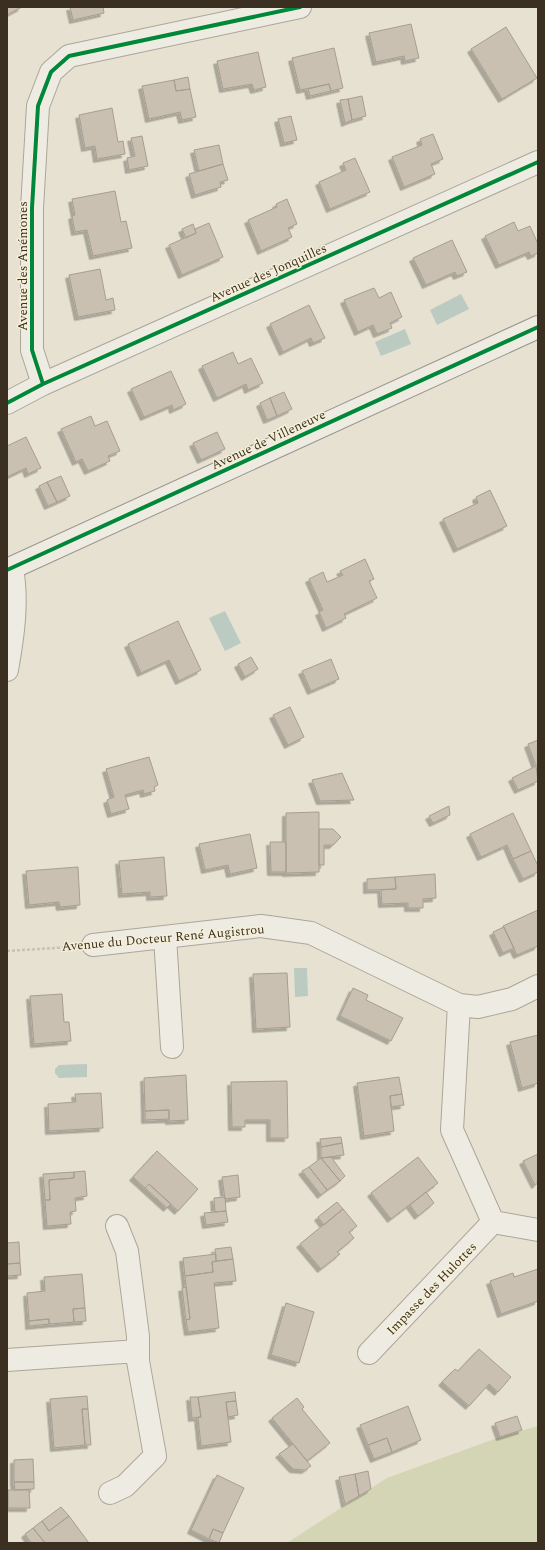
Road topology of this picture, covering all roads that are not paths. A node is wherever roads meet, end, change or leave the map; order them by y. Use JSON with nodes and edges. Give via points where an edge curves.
{"nodes":[{"id":1,"x":300,"y":7,"type":"edge"},
{"id":2,"x":538,"y":162,"type":"edge"},
{"id":3,"x":538,"y":327,"type":"edge"},
{"id":4,"x":43,"y":384,"type":"junction"},
{"id":5,"x":7,"y":403,"type":"edge"},
{"id":6,"x":10,"y":569,"type":"edge"},
{"id":7,"x":7,"y":670,"type":"edge"},
{"id":8,"x":164,"y":937,"type":"junction"},
{"id":9,"x":93,"y":945,"type":"road end"},
{"id":10,"x":538,"y":986,"type":"edge"},
{"id":11,"x":459,"y":1004,"type":"junction"},
{"id":12,"x":172,"y":1047,"type":"dead end"},
{"id":13,"x":493,"y":1222,"type":"junction"},
{"id":14,"x":117,"y":1226,"type":"dead end"},
{"id":15,"x":538,"y":1230,"type":"edge"},
{"id":16,"x":138,"y":1351,"type":"junction"},
{"id":17,"x":369,"y":1353,"type":"dead end"},
{"id":18,"x":9,"y":1360,"type":"edge"},
{"id":19,"x":110,"y":1493,"type":"dead end"}],
"edges":[{"from":1,"to":4,"type":"street","name":"Avenue des Anémones","via":[[69,56],[52,72],[38,106],[32,208],[32,350]]},
{"from":2,"to":4,"type":"street","name":"Avenue des Jonquilles"},
{"from":3,"to":6,"type":"street","name":"Avenue de Villeneuve"},
{"from":4,"to":5,"type":"street","name":"Avenue des Jonquilles"},
{"from":6,"to":7,"type":"street","via":[[16,586],[15,622]]},
{"from":8,"to":9,"type":"street","name":"Avenue du Docteur René Augistrou"},
{"from":8,"to":11,"type":"street","name":"Avenue du Docteur René Augistrou","via":[[261,926],[311,932]]},
{"from":8,"to":12,"type":"street"},
{"from":10,"to":11,"type":"street","name":"Avenue du Docteur René Augistrou","via":[[512,999],[492,1004],[478,1007]]},
{"from":11,"to":13,"type":"street","via":[[452,1130]]},
{"from":13,"to":15,"type":"street"},
{"from":13,"to":17,"type":"street","name":"Impasse des Hulottes"},
{"from":14,"to":16,"type":"street","via":[[127,1251]]},
{"from":16,"to":18,"type":"street"},
{"from":16,"to":19,"type":"street","via":[[155,1456],[125,1486]]}]}
